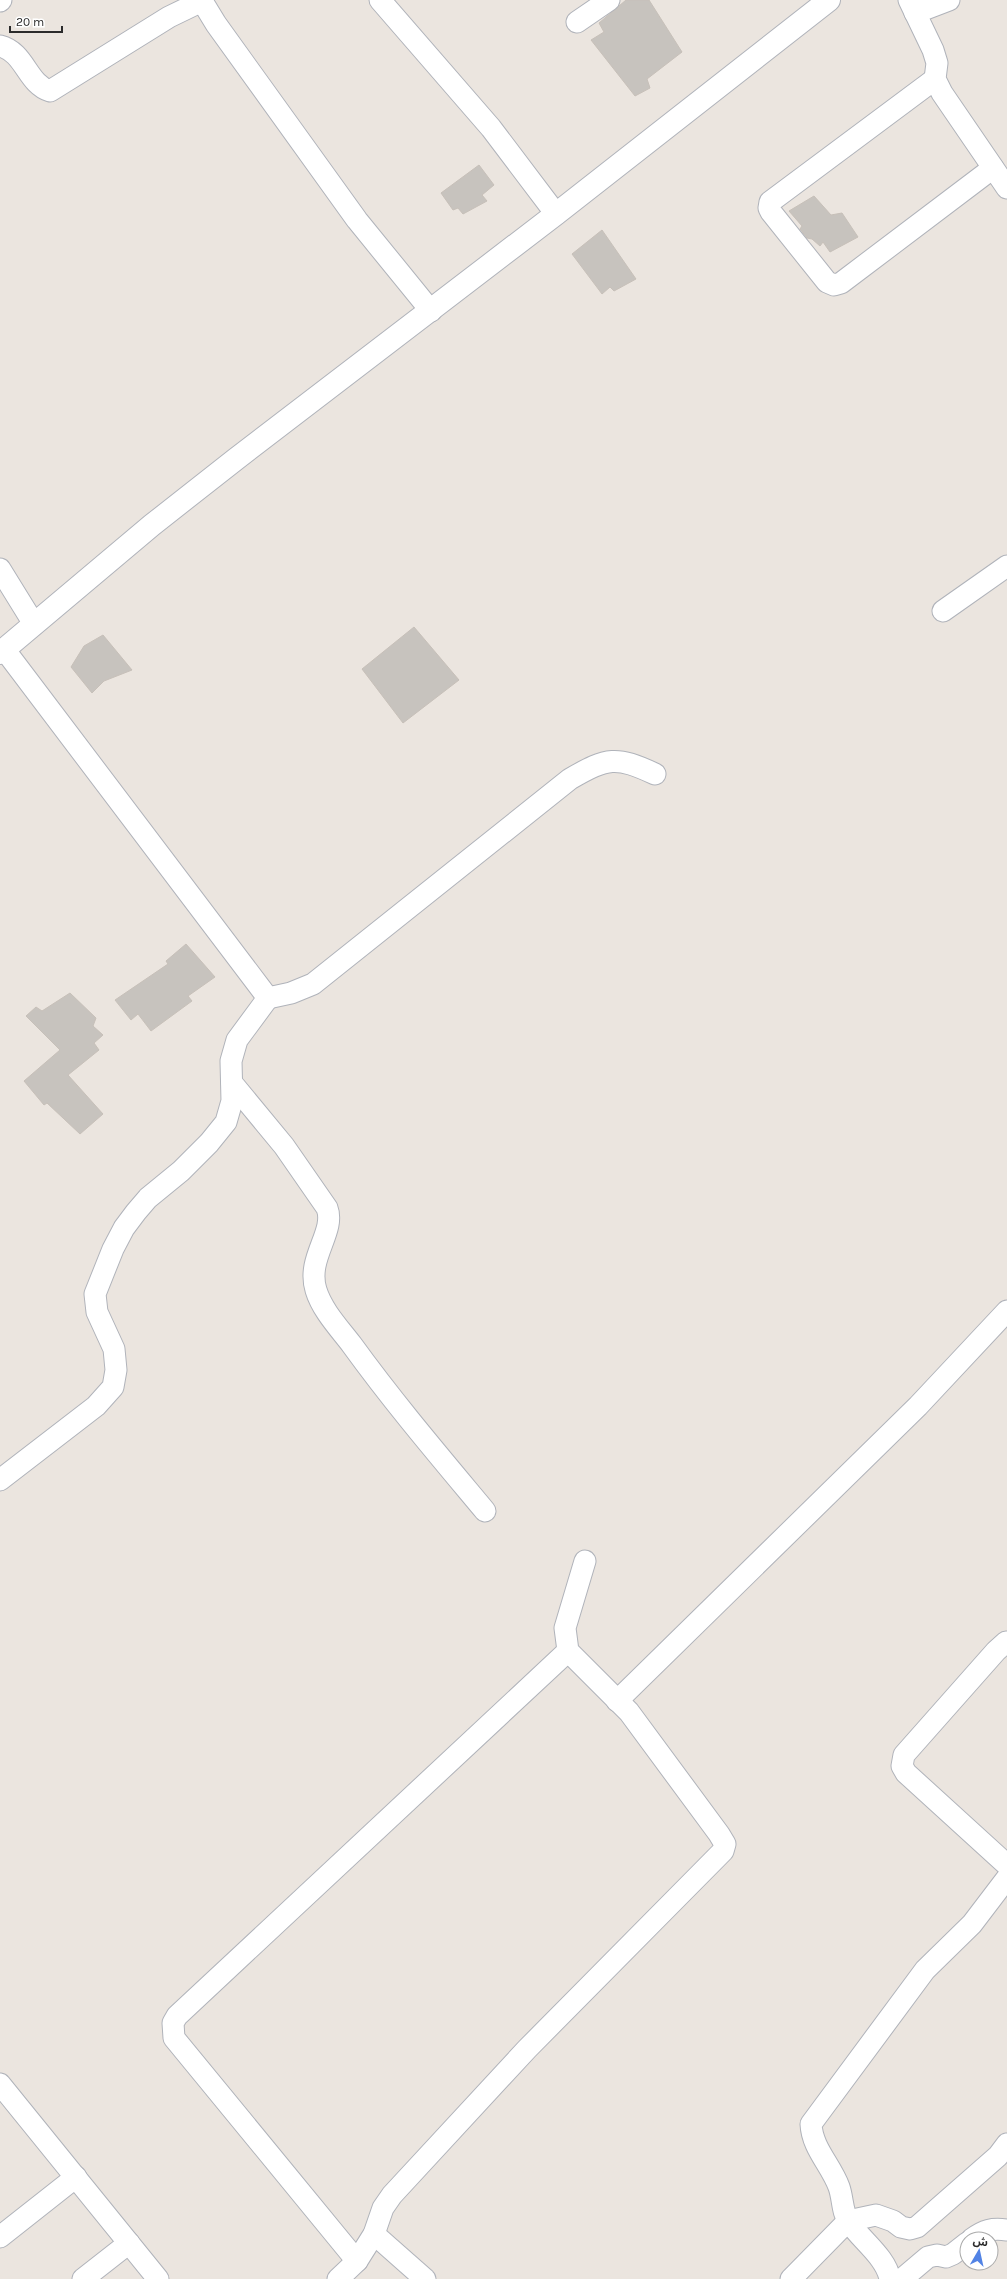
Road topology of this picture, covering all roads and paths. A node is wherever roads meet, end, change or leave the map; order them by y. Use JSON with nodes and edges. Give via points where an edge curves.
{"nodes":[{"id":1,"x":203,"y":0,"type":"edge"},
{"id":2,"x":380,"y":0,"type":"edge"},
{"id":3,"x":608,"y":0,"type":"edge"},
{"id":4,"x":829,"y":0,"type":"edge"},
{"id":5,"x":949,"y":0,"type":"edge"},
{"id":6,"x":912,"y":6,"type":"edge"},
{"id":7,"x":577,"y":22,"type":"dead end"},
{"id":8,"x":0,"y":46,"type":"edge"},
{"id":9,"x":935,"y":79,"type":"junction"},
{"id":10,"x":993,"y":168,"type":"junction"},
{"id":11,"x":1007,"y":188,"type":"edge"},
{"id":12,"x":556,"y":214,"type":"junction"},
{"id":13,"x":431,"y":310,"type":"junction"},
{"id":14,"x":1007,"y":566,"type":"edge"},
{"id":15,"x":0,"y":569,"type":"edge"},
{"id":16,"x":943,"y":611,"type":"dead end"},
{"id":17,"x":34,"y":624,"type":"junction"},
{"id":18,"x":2,"y":651,"type":"edge"},
{"id":19,"x":655,"y":774,"type":"dead end"},
{"id":20,"x":268,"y":998,"type":"junction"},
{"id":21,"x":232,"y":1082,"type":"junction"},
{"id":22,"x":1007,"y":1311,"type":"edge"},
{"id":23,"x":0,"y":1480,"type":"edge"},
{"id":24,"x":485,"y":1511,"type":"dead end"},
{"id":25,"x":585,"y":1561,"type":"dead end"},
{"id":26,"x":1006,"y":1642,"type":"edge"},
{"id":27,"x":568,"y":1651,"type":"junction"},
{"id":28,"x":616,"y":1701,"type":"junction"},
{"id":29,"x":1007,"y":1865,"type":"edge"},
{"id":30,"x":1007,"y":1878,"type":"edge"},
{"id":31,"x":0,"y":2084,"type":"edge"},
{"id":32,"x":1007,"y":2144,"type":"edge"},
{"id":33,"x":76,"y":2177,"type":"junction"},
{"id":34,"x":848,"y":2221,"type":"junction"},
{"id":35,"x":1007,"y":2230,"type":"edge"},
{"id":36,"x":982,"y":2231,"type":"edge"},
{"id":37,"x":374,"y":2234,"type":"junction"},
{"id":38,"x":0,"y":2238,"type":"edge"},
{"id":39,"x":129,"y":2243,"type":"junction"},
{"id":40,"x":959,"y":2249,"type":"edge"},
{"id":41,"x":357,"y":2261,"type":"junction"},
{"id":42,"x":147,"y":2275,"type":"edge"},
{"id":43,"x":83,"y":2279,"type":"edge"},
{"id":44,"x":338,"y":2279,"type":"edge"},
{"id":45,"x":425,"y":2279,"type":"edge"},
{"id":46,"x":791,"y":2279,"type":"edge"},
{"id":47,"x":890,"y":2279,"type":"edge"},
{"id":48,"x":902,"y":2279,"type":"edge"}],
"edges":[{"from":1,"to":8,"type":"street","via":[[169,17],[50,91],[42,89],[17,55]]},
{"from":1,"to":13,"type":"street","via":[[216,24],[357,220]]},
{"from":2,"to":12,"type":"street","via":[[491,128]]},
{"from":3,"to":7,"type":"street"},
{"from":4,"to":12,"type":"street"},
{"from":5,"to":6,"type":"street"},
{"from":6,"to":9,"type":"street","via":[[936,63]]},
{"from":9,"to":10,"type":"street"},
{"from":9,"to":10,"type":"street","via":[[770,202],[771,212],[827,282],[834,285],[841,283]]},
{"from":10,"to":11,"type":"street"},
{"from":12,"to":13,"type":"street"},
{"from":13,"to":17,"type":"street","via":[[224,468]]},
{"from":14,"to":16,"type":"street"},
{"from":15,"to":17,"type":"street"},
{"from":17,"to":18,"type":"street"},
{"from":18,"to":20,"type":"street"},
{"from":19,"to":20,"type":"street","via":[[630,762],[612,761],[591,767],[570,779],[313,984],[291,993]]},
{"from":20,"to":21,"type":"street","via":[[237,1040],[231,1061]]},
{"from":21,"to":23,"type":"street","via":[[232,1101],[226,1122],[209,1143],[136,1212],[124,1228],[105,1268],[95,1294],[97,1312],[114,1349],[116,1370],[113,1387],[96,1406]]},
{"from":21,"to":24,"type":"street","via":[[284,1146],[327,1208],[330,1216],[328,1226],[315,1258],[313,1273],[319,1301],[365,1364]]},
{"from":22,"to":28,"type":"street","via":[[918,1406]]},
{"from":25,"to":27,"type":"street","via":[[565,1628]]},
{"from":26,"to":29,"type":"street","via":[[904,1755],[902,1761],[906,1773]]},
{"from":27,"to":28,"type":"street"},
{"from":27,"to":41,"type":"street","via":[[177,2016],[173,2023],[174,2038]]},
{"from":28,"to":37,"type":"street","via":[[629,1712],[719,1834],[725,1844],[723,1852],[527,2049],[392,2195],[383,2208]]},
{"from":30,"to":34,"type":"street","via":[[972,1924],[925,1970],[811,2124],[814,2142],[838,2184]]},
{"from":31,"to":33,"type":"street"},
{"from":32,"to":34,"type":"street","via":[[998,2156],[917,2227],[901,2227],[876,2215]]},
{"from":33,"to":38,"type":"street"},
{"from":33,"to":39,"type":"street"},
{"from":34,"to":46,"type":"street"},
{"from":34,"to":47,"type":"street","via":[[885,2266]]},
{"from":35,"to":36,"type":"street","via":[[995,2228]]},
{"from":37,"to":41,"type":"street"},
{"from":37,"to":45,"type":"street"},
{"from":39,"to":42,"type":"street"},
{"from":39,"to":43,"type":"street"},
{"from":40,"to":48,"type":"street","via":[[946,2257],[928,2257]]},
{"from":41,"to":44,"type":"street"}]}
